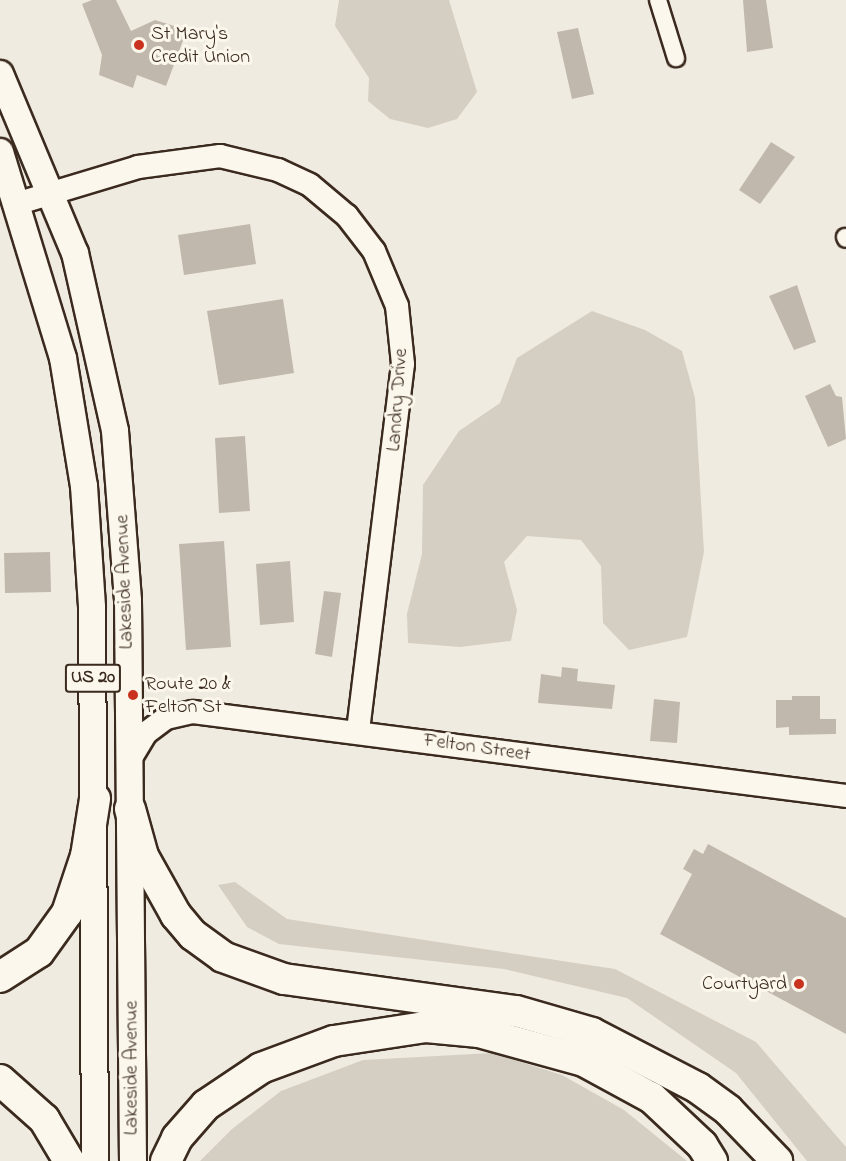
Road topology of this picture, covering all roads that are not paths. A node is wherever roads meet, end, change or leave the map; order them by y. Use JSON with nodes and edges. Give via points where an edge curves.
{"nodes":[{"id":1,"x":658,"y":0,"type":"edge"},
{"id":2,"x":676,"y":58,"type":"dead end"},
{"id":3,"x":0,"y":74,"type":"edge"},
{"id":4,"x":0,"y":152,"type":"edge"},
{"id":5,"x":52,"y":192,"type":"junction"},
{"id":6,"x":9,"y":197,"type":"edge"},
{"id":7,"x":358,"y":732,"type":"junction"},
{"id":8,"x":129,"y":761,"type":"junction"},
{"id":9,"x":846,"y":796,"type":"edge"},
{"id":10,"x":95,"y":799,"type":"junction"},
{"id":11,"x":129,"y":809,"type":"junction"},
{"id":12,"x":0,"y":977,"type":"edge"},
{"id":13,"x":0,"y":1080,"type":"edge"},
{"id":14,"x":69,"y":1161,"type":"edge"},
{"id":15,"x":95,"y":1161,"type":"edge"},
{"id":16,"x":133,"y":1161,"type":"edge"},
{"id":17,"x":166,"y":1161,"type":"edge"},
{"id":18,"x":712,"y":1161,"type":"edge"},
{"id":19,"x":777,"y":1161,"type":"edge"}],
"edges":[{"from":1,"to":2,"type":"street"},
{"from":3,"to":5,"type":"main road","number":"US 20"},
{"from":4,"to":6,"type":"main road","number":"US 20"},
{"from":5,"to":6,"type":"street","name":"Landry Drive"},
{"from":5,"to":7,"type":"street","name":"Landry Drive","via":[[151,164],[196,157],[235,158],[309,185],[347,216],[374,251],[397,306],[403,364]]},
{"from":5,"to":8,"type":"main road","name":"Lakeside Avenue","number":"US 20","via":[[83,281],[115,431],[128,601]]},
{"from":6,"to":10,"type":"main road","name":"Lakeside Avenue","number":"US 20","via":[[67,373],[78,441],[91,585]]},
{"from":7,"to":8,"type":"street","name":"Felton Street","via":[[193,712],[166,718],[146,733]]},
{"from":7,"to":9,"type":"street","name":"Felton Street"},
{"from":8,"to":11,"type":"main road","name":"Lakeside Avenue","number":"US 20"},
{"from":10,"to":12,"type":"highway","via":[[86,856],[67,913],[39,952]]},
{"from":10,"to":15,"type":"main road","name":"Lakeside Avenue","number":"US 20"},
{"from":11,"to":16,"type":"main road","name":"Lakeside Avenue","number":"US 20"},
{"from":11,"to":19,"type":"highway","via":[[146,863],[176,915],[193,935],[223,957],[284,979],[516,1011],[592,1033],[698,1088],[728,1110]]},
{"from":13,"to":14,"type":"highway","via":[[44,1119]]},
{"from":17,"to":18,"type":"highway","via":[[177,1138],[206,1105],[261,1068],[334,1041],[426,1028],[479,1032],[584,1061],[652,1098],[702,1145]]}]}
